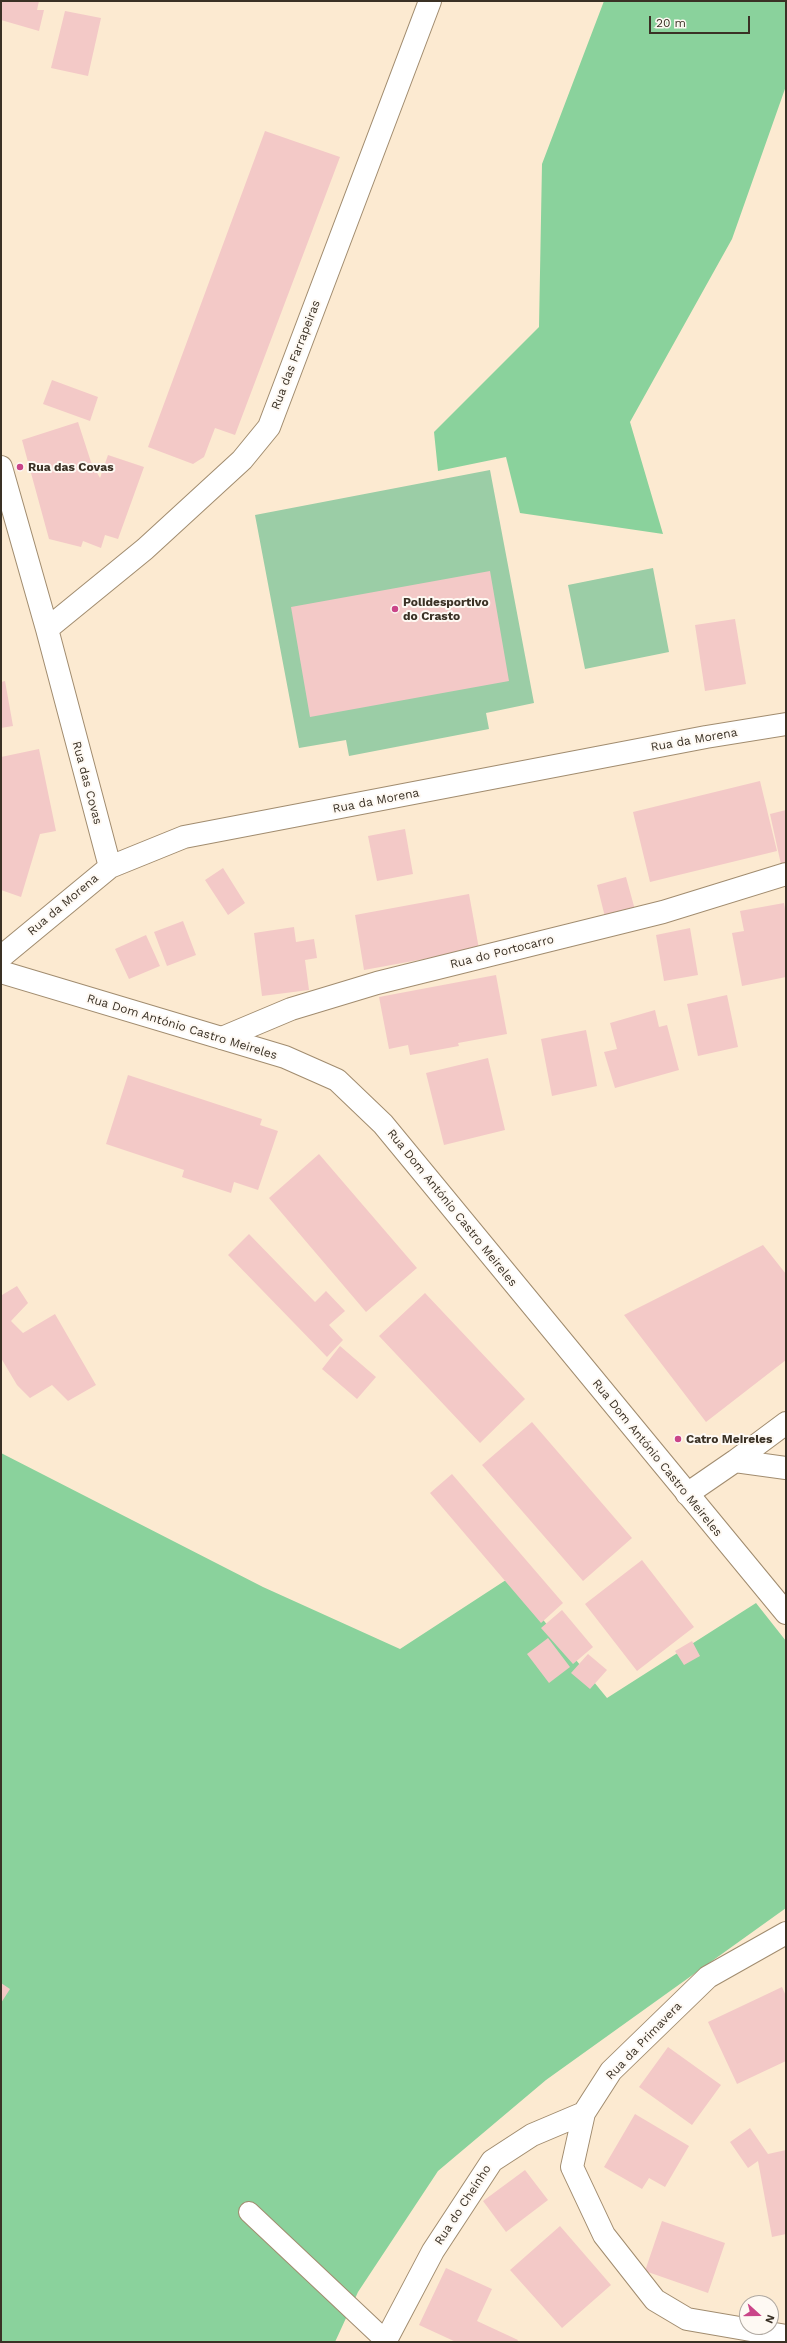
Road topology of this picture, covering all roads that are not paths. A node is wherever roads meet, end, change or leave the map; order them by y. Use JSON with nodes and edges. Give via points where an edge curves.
{"nodes":[{"id":1,"x":430,"y":1,"type":"edge"},
{"id":2,"x":1,"y":467,"type":"edge"},
{"id":3,"x":47,"y":629,"type":"junction"},
{"id":4,"x":786,"y":724,"type":"edge"},
{"id":5,"x":110,"y":867,"type":"junction"},
{"id":6,"x":786,"y":874,"type":"edge"},
{"id":7,"x":1,"y":957,"type":"edge"},
{"id":8,"x":1,"y":972,"type":"edge"},
{"id":9,"x":222,"y":1038,"type":"junction"},
{"id":10,"x":786,"y":1423,"type":"edge"},
{"id":11,"x":735,"y":1461,"type":"junction"},
{"id":12,"x":786,"y":1468,"type":"edge"},
{"id":13,"x":687,"y":1494,"type":"junction"},
{"id":14,"x":786,"y":1613,"type":"edge"},
{"id":15,"x":786,"y":1933,"type":"edge"},
{"id":16,"x":584,"y":2113,"type":"junction"},
{"id":17,"x":249,"y":2212,"type":"dead end"},
{"id":18,"x":786,"y":2336,"type":"edge"},
{"id":19,"x":386,"y":2342,"type":"edge"}],
"edges":[{"from":1,"to":3,"type":"street","name":"Rua das Farrapeiras","via":[[269,426],[242,460],[145,549]]},
{"from":2,"to":3,"type":"street","name":"Rua das Covas"},
{"from":3,"to":5,"type":"street","name":"Rua das Covas"},
{"from":4,"to":5,"type":"street","name":"Rua da Morena","via":[[184,837]]},
{"from":5,"to":7,"type":"street","name":"Rua da Morena"},
{"from":6,"to":9,"type":"street","name":"Rua do Portocarro","via":[[663,912],[376,983],[290,1009]]},
{"from":8,"to":9,"type":"street","name":"Rua Dom António Castro Meireles"},
{"from":9,"to":13,"type":"street","name":"Rua Dom António Castro Meireles","via":[[285,1057],[337,1080],[377,1119]]},
{"from":10,"to":11,"type":"street"},
{"from":11,"to":12,"type":"street"},
{"from":11,"to":13,"type":"street"},
{"from":13,"to":14,"type":"street","name":"Rua Dom António Castro Meireles"},
{"from":15,"to":16,"type":"street","name":"Rua da Primavera","via":[[708,1976],[611,2071]]},
{"from":16,"to":18,"type":"street","name":"Rua da Primavera","via":[[572,2167],[604,2235],[655,2300],[686,2319]]},
{"from":16,"to":19,"type":"street","name":"Rua do Cheínho","via":[[532,2135],[492,2161],[433,2251]]},
{"from":17,"to":19,"type":"lane"}]}
